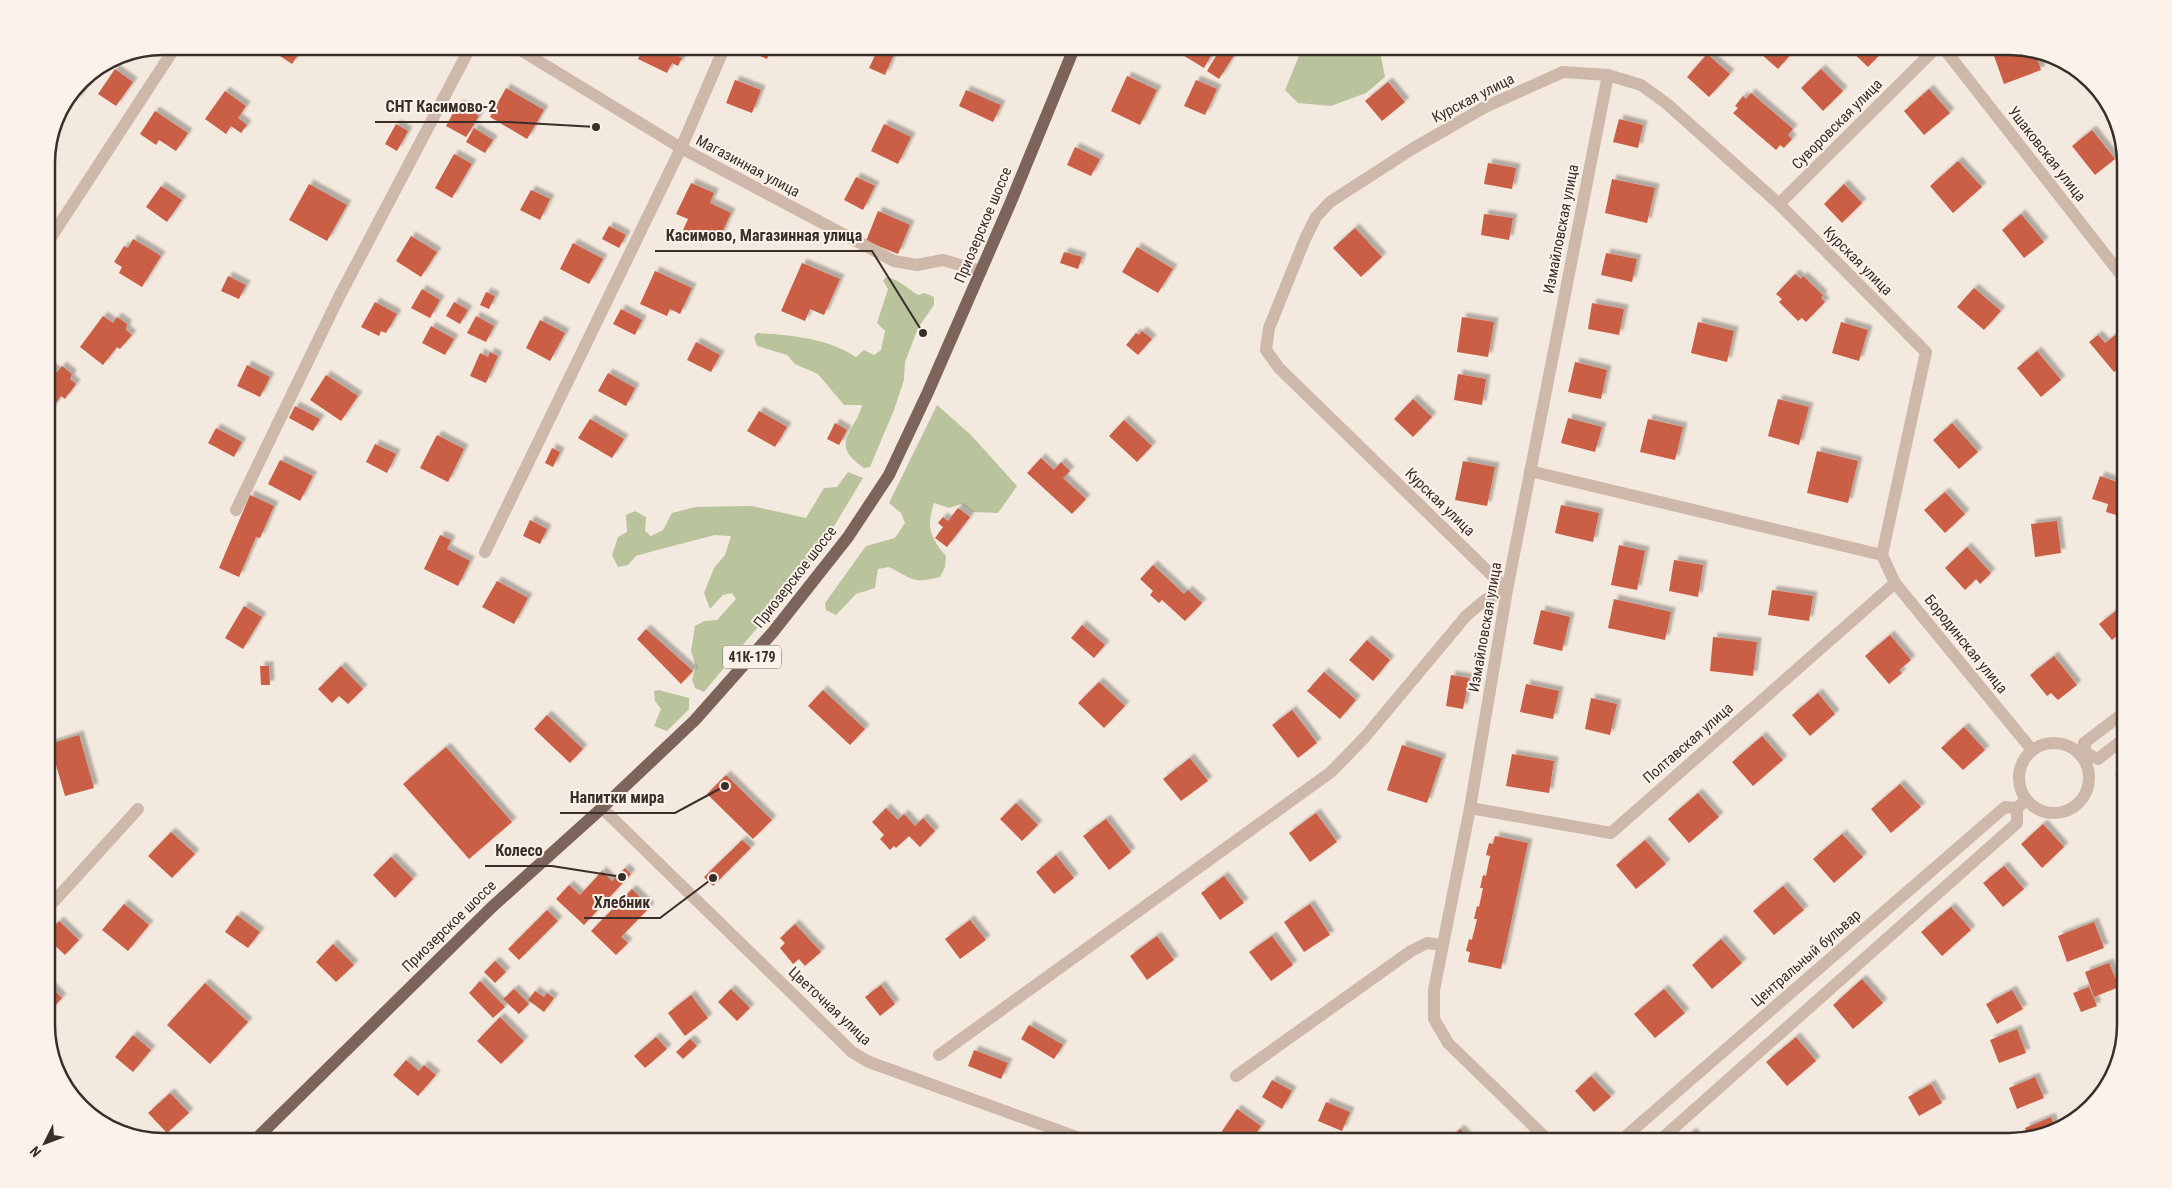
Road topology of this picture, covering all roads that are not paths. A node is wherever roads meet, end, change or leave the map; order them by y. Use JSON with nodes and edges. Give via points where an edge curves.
{"nodes":[{"id":1,"x":170,"y":55,"type":"edge"},
{"id":2,"x":466,"y":55,"type":"edge"},
{"id":3,"x":529,"y":55,"type":"edge"},
{"id":4,"x":721,"y":55,"type":"edge"},
{"id":5,"x":1071,"y":55,"type":"edge"},
{"id":6,"x":1931,"y":55,"type":"edge"},
{"id":7,"x":1947,"y":55,"type":"edge"},
{"id":8,"x":1608,"y":74,"type":"junction"},
{"id":9,"x":681,"y":148,"type":"junction"},
{"id":10,"x":1779,"y":204,"type":"junction"},
{"id":11,"x":55,"y":231,"type":"edge"},
{"id":12,"x":2117,"y":270,"type":"edge"},
{"id":13,"x":981,"y":271,"type":"junction"},
{"id":14,"x":1530,"y":471,"type":"junction"},
{"id":15,"x":236,"y":510,"type":"dead end"},
{"id":16,"x":485,"y":552,"type":"dead end"},
{"id":17,"x":1882,"y":555,"type":"junction"},
{"id":18,"x":1895,"y":583,"type":"junction"},
{"id":19,"x":1507,"y":590,"type":"junction"},
{"id":20,"x":2117,"y":718,"type":"edge"},
{"id":21,"x":2117,"y":744,"type":"edge"},
{"id":22,"x":2032,"y":750,"type":"junction"},
{"id":23,"x":2083,"y":754,"type":"junction"},
{"id":24,"x":2021,"y":804,"type":"junction"},
{"id":25,"x":602,"y":808,"type":"junction"},
{"id":26,"x":1470,"y":808,"type":"junction"},
{"id":27,"x":138,"y":809,"type":"dead end"},
{"id":28,"x":55,"y":899,"type":"edge"},
{"id":29,"x":1442,"y":945,"type":"junction"},
{"id":30,"x":939,"y":1055,"type":"dead end"},
{"id":31,"x":1236,"y":1076,"type":"dead end"},
{"id":32,"x":262,"y":1133,"type":"edge"},
{"id":33,"x":1065,"y":1133,"type":"edge"},
{"id":34,"x":1541,"y":1133,"type":"edge"},
{"id":35,"x":1629,"y":1133,"type":"edge"},
{"id":36,"x":1668,"y":1133,"type":"edge"}],
"edges":[{"from":1,"to":11,"type":"street"},
{"from":2,"to":15,"type":"street","via":[[339,297]]},
{"from":3,"to":9,"type":"street","name":"Магазинная улица"},
{"from":4,"to":9,"type":"street"},
{"from":5,"to":13,"type":"main road","name":"Приозерское шоссе","number":"41К-179"},
{"from":6,"to":10,"type":"street","name":"Суворовская улица"},
{"from":7,"to":12,"type":"street","name":"Ушаковская улица"},
{"from":8,"to":10,"type":"street","name":"Курская улица","via":[[1640,85],[1666,103]]},
{"from":8,"to":14,"type":"street","name":"Измайловская улица"},
{"from":8,"to":19,"type":"street","name":"Курская улица","via":[[1563,72],[1485,107],[1330,202],[1316,217],[1305,239],[1269,328],[1266,350],[1279,368]]},
{"from":9,"to":13,"type":"street","name":"Магазинная улица","via":[[894,261],[917,265],[943,260]]},
{"from":9,"to":16,"type":"street"},
{"from":10,"to":17,"type":"street","name":"Курская улица","via":[[1926,352]]},
{"from":13,"to":25,"type":"main road","name":"Приозерское шоссе","number":"41К-179","via":[[889,475],[848,538],[718,695]]},
{"from":14,"to":17,"type":"street"},
{"from":14,"to":19,"type":"street","name":"Измайловская улица"},
{"from":17,"to":18,"type":"street","name":"Бородинская улица"},
{"from":18,"to":22,"type":"street","name":"Бородинская улица"},
{"from":18,"to":26,"type":"street","name":"Полтавская улица","via":[[1611,833]]},
{"from":19,"to":26,"type":"street","name":"Измайловская улица"},
{"from":19,"to":30,"type":"street","via":[[1485,600],[1466,616],[1365,737],[1331,772]]},
{"from":20,"to":23,"type":"street","via":[[2084,743]]},
{"from":21,"to":23,"type":"street","via":[[2098,759]]},
{"from":22,"to":23,"type":"street","via":[[2044,744],[2058,743]]},
{"from":22,"to":24,"type":"street","via":[[2023,761],[2019,774]]},
{"from":23,"to":24,"type":"street","via":[[2088,786],[2082,800],[2069,810],[2054,814]]},
{"from":24,"to":35,"type":"street","name":"Центральный бульвар","via":[[2005,807]]},
{"from":24,"to":36,"type":"street","via":[[2017,823]]},
{"from":25,"to":32,"type":"main road","name":"Приозерское шоссе","number":"41К-179","via":[[492,907]]},
{"from":25,"to":33,"type":"street","name":"Цветочная улица","via":[[852,1052],[869,1062]]},
{"from":26,"to":29,"type":"street","name":"Измайловская улица"},
{"from":27,"to":28,"type":"street"},
{"from":29,"to":31,"type":"street","via":[[1427,943],[1411,951]]},
{"from":29,"to":34,"type":"street","name":"Измайловская улица","via":[[1434,990],[1434,1018],[1448,1043]]}]}
